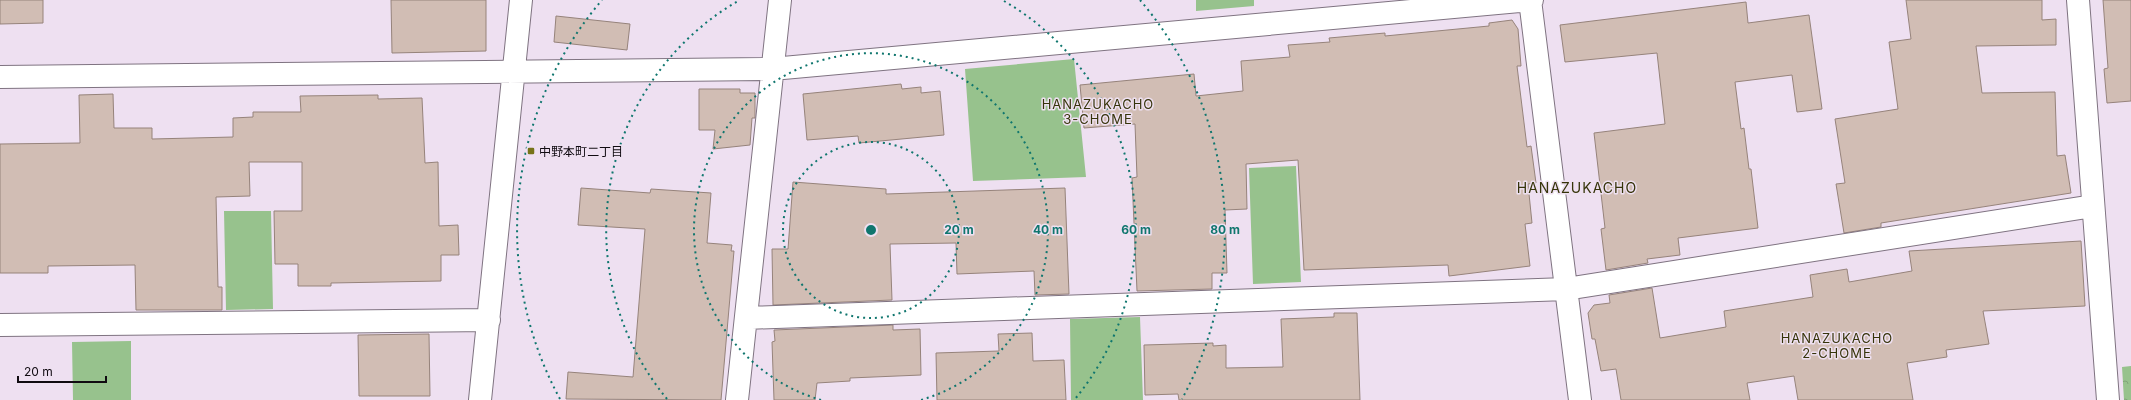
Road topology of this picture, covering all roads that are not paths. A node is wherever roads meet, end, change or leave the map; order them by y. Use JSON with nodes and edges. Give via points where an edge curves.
{"nodes":[{"id":1,"x":521,"y":0,"type":"edge"},
{"id":2,"x":780,"y":0,"type":"edge"},
{"id":3,"x":1530,"y":0,"type":"edge"},
{"id":4,"x":2078,"y":0,"type":"edge"},
{"id":5,"x":772,"y":69,"type":"junction"},
{"id":6,"x":514,"y":72,"type":"junction"},
{"id":7,"x":0,"y":77,"type":"edge"},
{"id":8,"x":2093,"y":206,"type":"junction"},
{"id":9,"x":1566,"y":290,"type":"junction"},
{"id":10,"x":746,"y":318,"type":"junction"},
{"id":11,"x":489,"y":320,"type":"junction"},
{"id":12,"x":0,"y":325,"type":"edge"},
{"id":13,"x":480,"y":400,"type":"edge"},
{"id":14,"x":737,"y":400,"type":"edge"},
{"id":15,"x":1580,"y":400,"type":"edge"},
{"id":16,"x":2108,"y":400,"type":"edge"}],
"edges":[{"from":1,"to":6,"type":"street"},
{"from":2,"to":5,"type":"street"},
{"from":3,"to":5,"type":"street"},
{"from":3,"to":9,"type":"street"},
{"from":4,"to":8,"type":"street"},
{"from":5,"to":6,"type":"street"},
{"from":5,"to":10,"type":"street"},
{"from":6,"to":7,"type":"street"},
{"from":6,"to":11,"type":"street"},
{"from":8,"to":9,"type":"street"},
{"from":8,"to":16,"type":"street"},
{"from":9,"to":10,"type":"street"},
{"from":9,"to":15,"type":"street"},
{"from":10,"to":14,"type":"street"},
{"from":11,"to":12,"type":"street"},
{"from":11,"to":13,"type":"street"}]}
